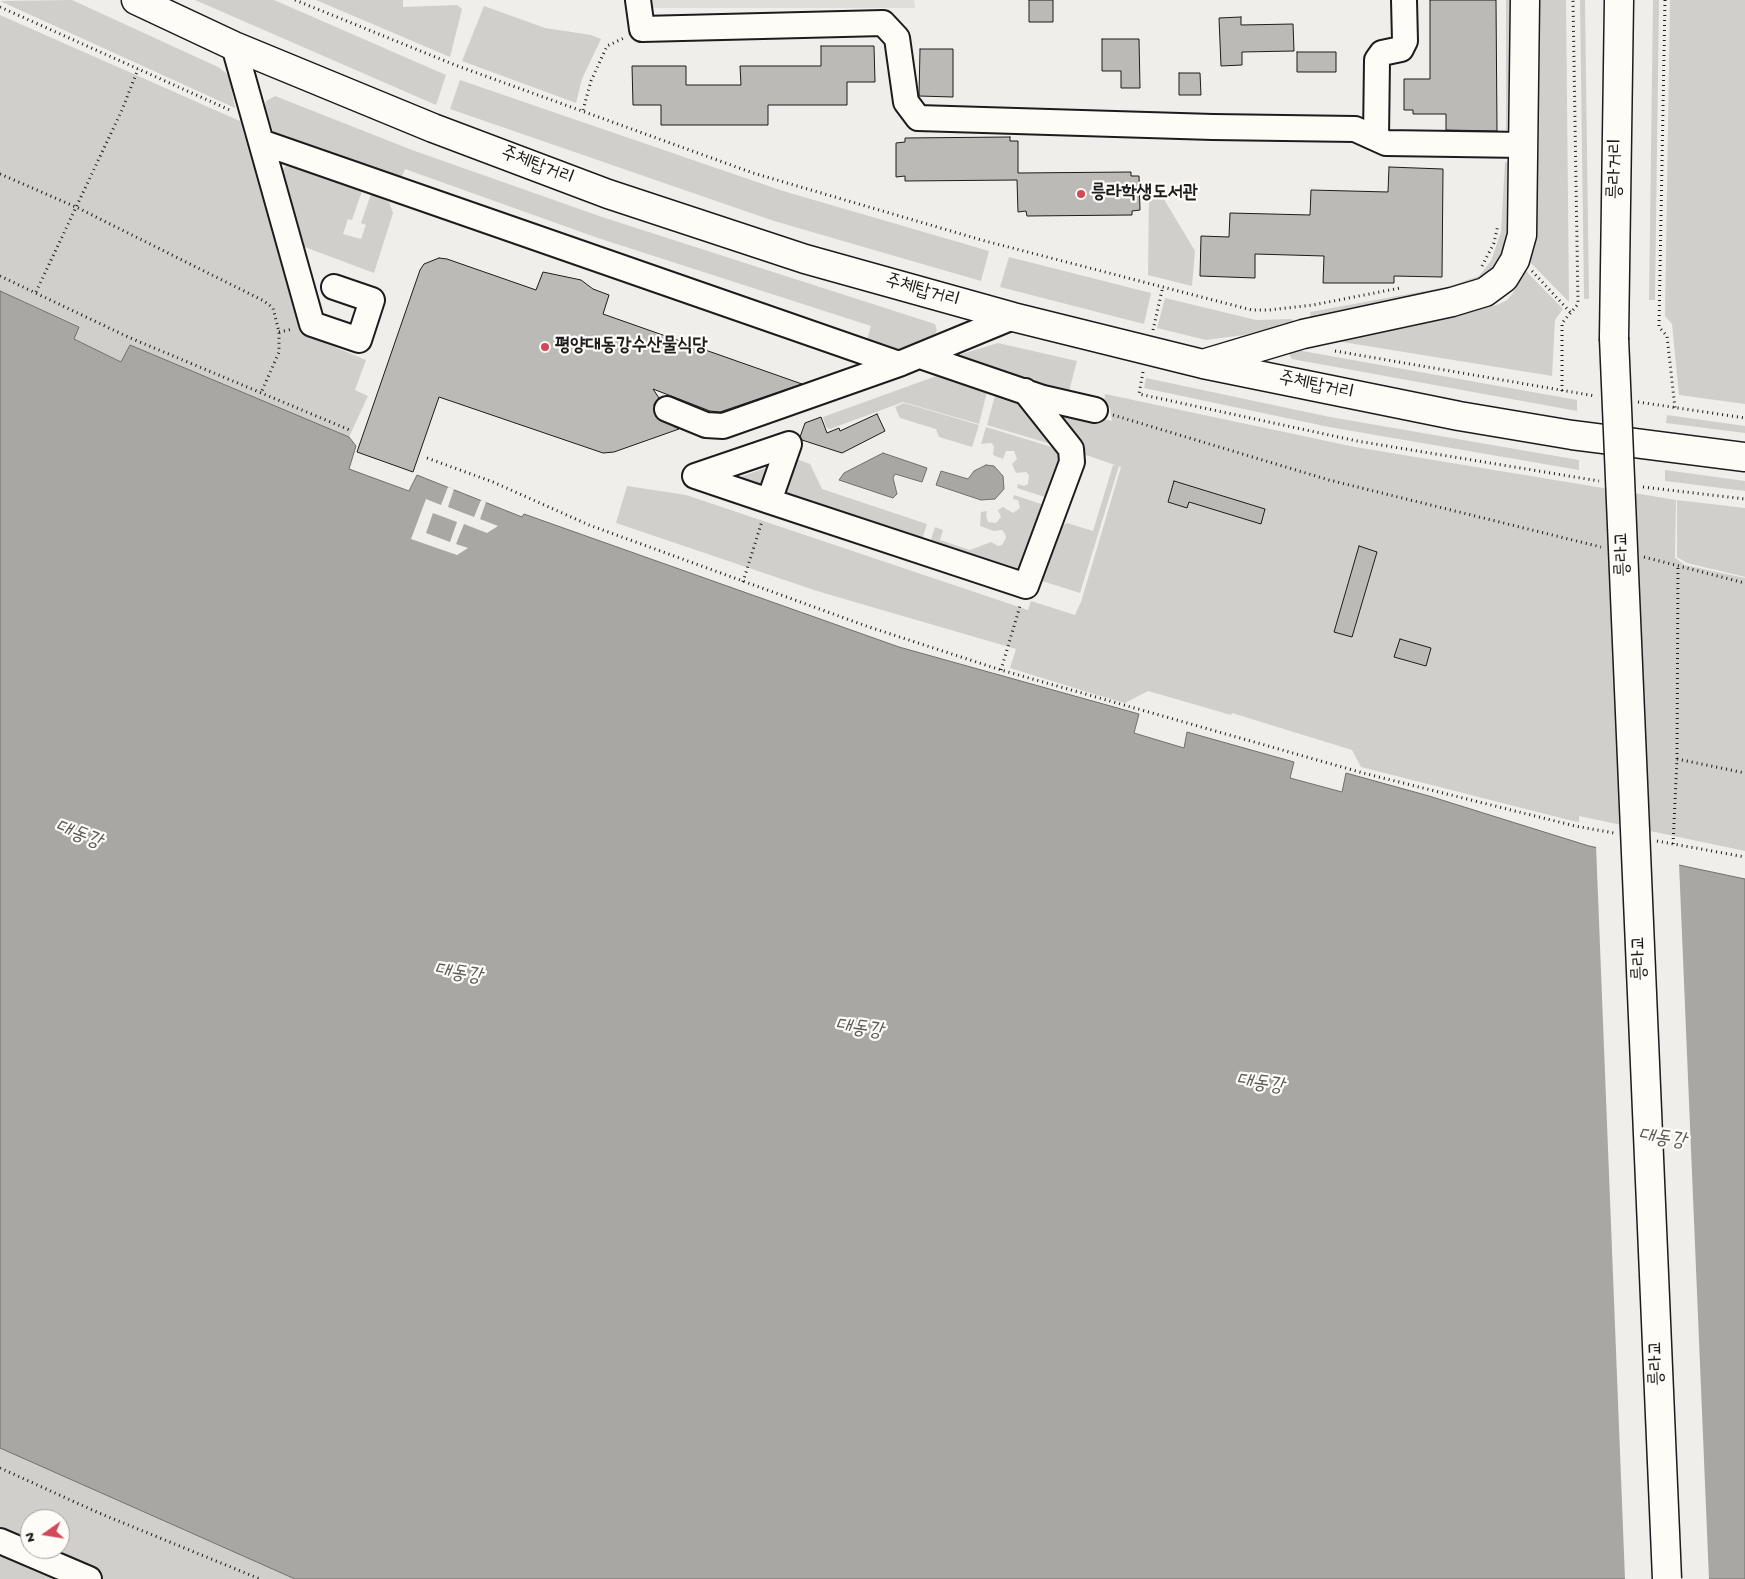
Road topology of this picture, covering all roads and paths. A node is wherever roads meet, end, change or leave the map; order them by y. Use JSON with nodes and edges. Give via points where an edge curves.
{"nodes":[{"id":1,"x":136,"y":0,"type":"edge"},
{"id":2,"x":295,"y":0,"type":"edge"},
{"id":3,"x":638,"y":0,"type":"edge"},
{"id":4,"x":1404,"y":0,"type":"edge"},
{"id":5,"x":1525,"y":0,"type":"edge"},
{"id":6,"x":1573,"y":0,"type":"edge"},
{"id":7,"x":1619,"y":0,"type":"edge"},
{"id":8,"x":1665,"y":0,"type":"edge"},
{"id":9,"x":0,"y":7,"type":"edge"},
{"id":10,"x":642,"y":29,"type":"junction"},
{"id":11,"x":234,"y":46,"type":"junction"},
{"id":12,"x":138,"y":69,"type":"junction"},
{"id":13,"x":583,"y":110,"type":"junction"},
{"id":14,"x":257,"y":132,"type":"junction"},
{"id":15,"x":1376,"y":138,"type":"junction"},
{"id":16,"x":1524,"y":145,"type":"junction"},
{"id":17,"x":0,"y":174,"type":"edge"},
{"id":18,"x":76,"y":207,"type":"junction"},
{"id":19,"x":1498,"y":222,"type":"dead end"},
{"id":20,"x":1515,"y":260,"type":"junction"},
{"id":21,"x":1481,"y":267,"type":"dead end"},
{"id":22,"x":0,"y":276,"type":"edge"},
{"id":23,"x":1163,"y":286,"type":"junction"},
{"id":24,"x":1409,"y":286,"type":"dead end"},
{"id":25,"x":334,"y":287,"type":"dead end"},
{"id":26,"x":36,"y":292,"type":"junction"},
{"id":27,"x":1298,"y":307,"type":"junction"},
{"id":28,"x":1571,"y":313,"type":"junction"},
{"id":29,"x":1013,"y":317,"type":"junction"},
{"id":30,"x":1303,"y":334,"type":"junction"},
{"id":31,"x":1614,"y":338,"type":"joint"},
{"id":32,"x":1147,"y":351,"type":"junction"},
{"id":33,"x":910,"y":360,"type":"junction"},
{"id":34,"x":1203,"y":364,"type":"junction"},
{"id":35,"x":1562,"y":391,"type":"junction"},
{"id":36,"x":1026,"y":392,"type":"junction"},
{"id":37,"x":261,"y":393,"type":"junction"},
{"id":38,"x":1599,"y":397,"type":"dead end"},
{"id":39,"x":1637,"y":402,"type":"dead end"},
{"id":40,"x":1675,"y":408,"type":"junction"},
{"id":41,"x":667,"y":409,"type":"dead end"},
{"id":42,"x":1095,"y":410,"type":"joint"},
{"id":43,"x":1745,"y":418,"type":"edge"},
{"id":44,"x":352,"y":431,"type":"dead end"},
{"id":45,"x":1745,"y":457,"type":"edge"},
{"id":46,"x":427,"y":458,"type":"dead end"},
{"id":47,"x":1603,"y":482,"type":"dead end"},
{"id":48,"x":1642,"y":486,"type":"dead end"},
{"id":49,"x":1745,"y":499,"type":"edge"},
{"id":50,"x":768,"y":502,"type":"joint"},
{"id":51,"x":1606,"y":548,"type":"dead end"},
{"id":52,"x":1642,"y":557,"type":"dead end"},
{"id":53,"x":1678,"y":565,"type":"junction"},
{"id":54,"x":743,"y":582,"type":"junction"},
{"id":55,"x":1745,"y":583,"type":"edge"},
{"id":56,"x":1026,"y":586,"type":"junction"},
{"id":57,"x":1001,"y":670,"type":"junction"},
{"id":58,"x":1676,"y":759,"type":"junction"},
{"id":59,"x":1745,"y":773,"type":"edge"},
{"id":60,"x":1624,"y":835,"type":"dead end"},
{"id":61,"x":1654,"y":840,"type":"dead end"},
{"id":62,"x":1673,"y":844,"type":"junction"},
{"id":63,"x":1745,"y":857,"type":"edge"},
{"id":64,"x":0,"y":1468,"type":"edge"},
{"id":65,"x":0,"y":1541,"type":"edge"},
{"id":66,"x":89,"y":1579,"type":"edge"},
{"id":67,"x":260,"y":1579,"type":"edge"},
{"id":68,"x":1667,"y":1579,"type":"edge"}],
"edges":[{"from":1,"to":11,"type":"main road","name":"주체탑거리"},
{"from":2,"to":13,"type":"path","via":[[455,65]]},
{"from":3,"to":10,"type":"street"},
{"from":4,"to":15,"type":"street","via":[[1405,41],[1401,49],[1382,53],[1377,60]]},
{"from":5,"to":16,"type":"main road"},
{"from":6,"to":28,"type":"path","via":[[1578,304]]},
{"from":7,"to":31,"type":"main road","name":"릉라거리"},
{"from":8,"to":40,"type":"path","via":[[1659,327],[1667,336]]},
{"from":9,"to":12,"type":"path"},
{"from":10,"to":13,"type":"path","via":[[607,46],[591,81]]},
{"from":10,"to":15,"type":"street","via":[[882,23],[897,38],[906,102],[918,118],[1355,128]]},
{"from":11,"to":14,"type":"street"},
{"from":11,"to":29,"type":"main road","name":"주체탑거리","via":[[386,110],[608,194],[804,258]]},
{"from":12,"to":14,"type":"path"},
{"from":12,"to":18,"type":"path"},
{"from":13,"to":23,"type":"path","via":[[753,173],[985,241]]},
{"from":14,"to":25,"type":"street","via":[[312,324],[359,340],[372,300]]},
{"from":14,"to":33,"type":"street"},
{"from":15,"to":16,"type":"street","via":[[1386,143]]},
{"from":16,"to":20,"type":"main road","via":[[1522,235]]},
{"from":17,"to":18,"type":"path"},
{"from":18,"to":26,"type":"path"},
{"from":18,"to":37,"type":"path","via":[[273,308],[279,332],[279,352]]},
{"from":19,"to":21,"type":"path","via":[[1494,243]]},
{"from":20,"to":28,"type":"path","via":[[1527,265]]},
{"from":20,"to":30,"type":"main road","via":[[1504,278],[1485,292]]},
{"from":22,"to":26,"type":"path"},
{"from":23,"to":27,"type":"path","via":[[1252,310]]},
{"from":23,"to":32,"type":"path"},
{"from":24,"to":27,"type":"path"},
{"from":26,"to":37,"type":"path","via":[[128,337]]},
{"from":27,"to":30,"type":"path"},
{"from":28,"to":35,"type":"path","via":[[1562,323]]},
{"from":29,"to":32,"type":"main road","name":"주체탑거리"},
{"from":29,"to":33,"type":"street"},
{"from":30,"to":34,"type":"main road"},
{"from":30,"to":35,"type":"path","via":[[1318,348]]},
{"from":31,"to":68,"type":"main road","name":"릉라교","bridge":true},
{"from":32,"to":34,"type":"main road","name":"주체탑거리"},
{"from":32,"to":47,"type":"path","via":[[1138,394],[1357,441]]},
{"from":33,"to":36,"type":"street"},
{"from":33,"to":41,"type":"street","via":[[723,426],[706,425]]},
{"from":34,"to":45,"type":"main road","name":"주체탑거리","via":[[1468,418]]},
{"from":35,"to":38,"type":"path"},
{"from":36,"to":42,"type":"street"},
{"from":36,"to":56,"type":"street","via":[[1071,449],[1072,462]]},
{"from":37,"to":44,"type":"path"},
{"from":39,"to":40,"type":"path"},
{"from":40,"to":43,"type":"path"},
{"from":42,"to":51,"type":"path","via":[[1329,480]]},
{"from":46,"to":54,"type":"path","via":[[493,482],[589,525]]},
{"from":48,"to":49,"type":"path"},
{"from":50,"to":54,"type":"path"},
{"from":50,"to":56,"type":"street"},
{"from":52,"to":53,"type":"path"},
{"from":53,"to":55,"type":"path"},
{"from":53,"to":58,"type":"path"},
{"from":54,"to":57,"type":"path"},
{"from":56,"to":57,"type":"path"},
{"from":57,"to":60,"type":"path","via":[[1363,773],[1575,826]]},
{"from":58,"to":59,"type":"path"},
{"from":58,"to":62,"type":"path"},
{"from":61,"to":62,"type":"path"},
{"from":62,"to":63,"type":"path"},
{"from":64,"to":67,"type":"path","via":[[99,1513]]},
{"from":65,"to":66,"type":"street"}]}
